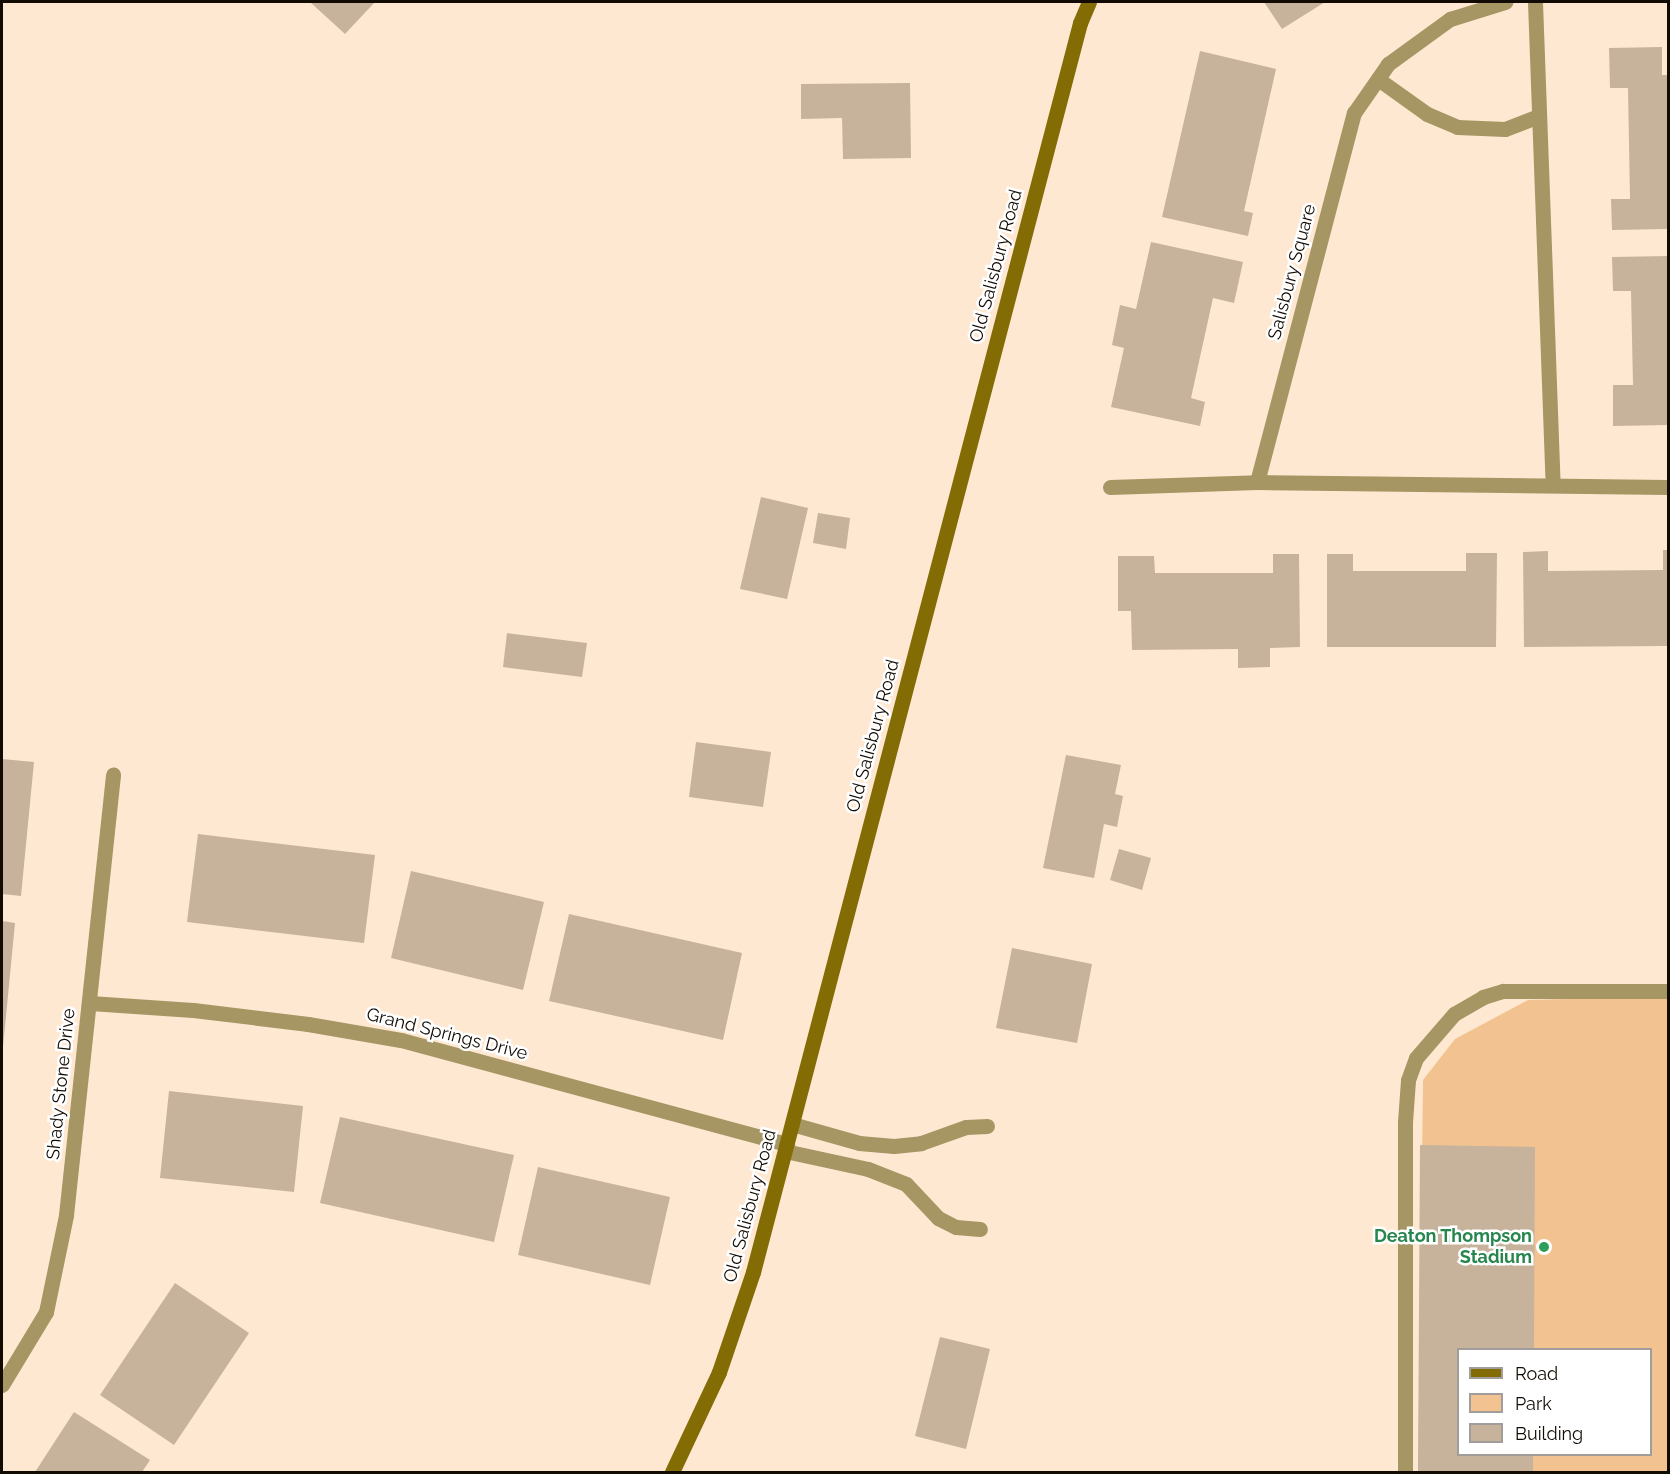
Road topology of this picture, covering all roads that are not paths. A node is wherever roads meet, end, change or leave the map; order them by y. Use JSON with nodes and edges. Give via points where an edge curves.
{"nodes":[{"id":1,"x":1089,"y":2,"type":"edge"},
{"id":2,"x":1505,"y":2,"type":"edge"},
{"id":3,"x":1535,"y":2,"type":"edge"},
{"id":4,"x":1378,"y":79,"type":"junction"},
{"id":5,"x":1539,"y":116,"type":"junction"},
{"id":6,"x":1257,"y":482,"type":"junction"},
{"id":7,"x":1552,"y":485,"type":"junction"},
{"id":8,"x":1110,"y":487,"type":"dead end"},
{"id":9,"x":1668,"y":487,"type":"edge"},
{"id":10,"x":113,"y":774,"type":"dead end"},
{"id":11,"x":1668,"y":991,"type":"edge"},
{"id":12,"x":90,"y":1004,"type":"junction"},
{"id":13,"x":792,"y":1124,"type":"junction"},
{"id":14,"x":987,"y":1126,"type":"dead end"},
{"id":15,"x":786,"y":1148,"type":"junction"},
{"id":16,"x":980,"y":1229,"type":"dead end"},
{"id":17,"x":2,"y":1385,"type":"edge"},
{"id":18,"x":672,"y":1473,"type":"edge"},
{"id":19,"x":1405,"y":1473,"type":"edge"}],
"edges":[{"from":1,"to":13,"type":"main road","name":"Old Salisbury Road","via":[[1077,35]]},
{"from":2,"to":4,"type":"street","name":"Salisbury Square","via":[[1450,19],[1388,64]]},
{"from":3,"to":5,"type":"street"},
{"from":4,"to":5,"type":"street","via":[[1427,114],[1457,127],[1505,129]]},
{"from":4,"to":6,"type":"street","name":"Salisbury Square","via":[[1354,113]]},
{"from":5,"to":7,"type":"street"},
{"from":6,"to":7,"type":"street"},
{"from":6,"to":8,"type":"street"},
{"from":7,"to":9,"type":"street"},
{"from":10,"to":12,"type":"street","name":"Shady Stone Drive"},
{"from":11,"to":19,"type":"street","via":[[1503,991],[1483,997],[1454,1014],[1416,1058],[1408,1080],[1405,1122]]},
{"from":12,"to":15,"type":"street","name":"Grand Springs Drive","via":[[193,1010],[401,1040]]},
{"from":12,"to":17,"type":"street","name":"Shady Stone Drive","via":[[66,1215],[46,1312]]},
{"from":13,"to":14,"type":"street","via":[[859,1143],[894,1146],[921,1143],[966,1127]]},
{"from":13,"to":15,"type":"main road","name":"Old Salisbury Road"},
{"from":15,"to":16,"type":"street","name":"Grand Springs Drive","via":[[868,1169],[906,1184],[938,1218],[956,1227]]},
{"from":15,"to":18,"type":"main road","name":"Old Salisbury Road","via":[[753,1272],[719,1372]]}]}
